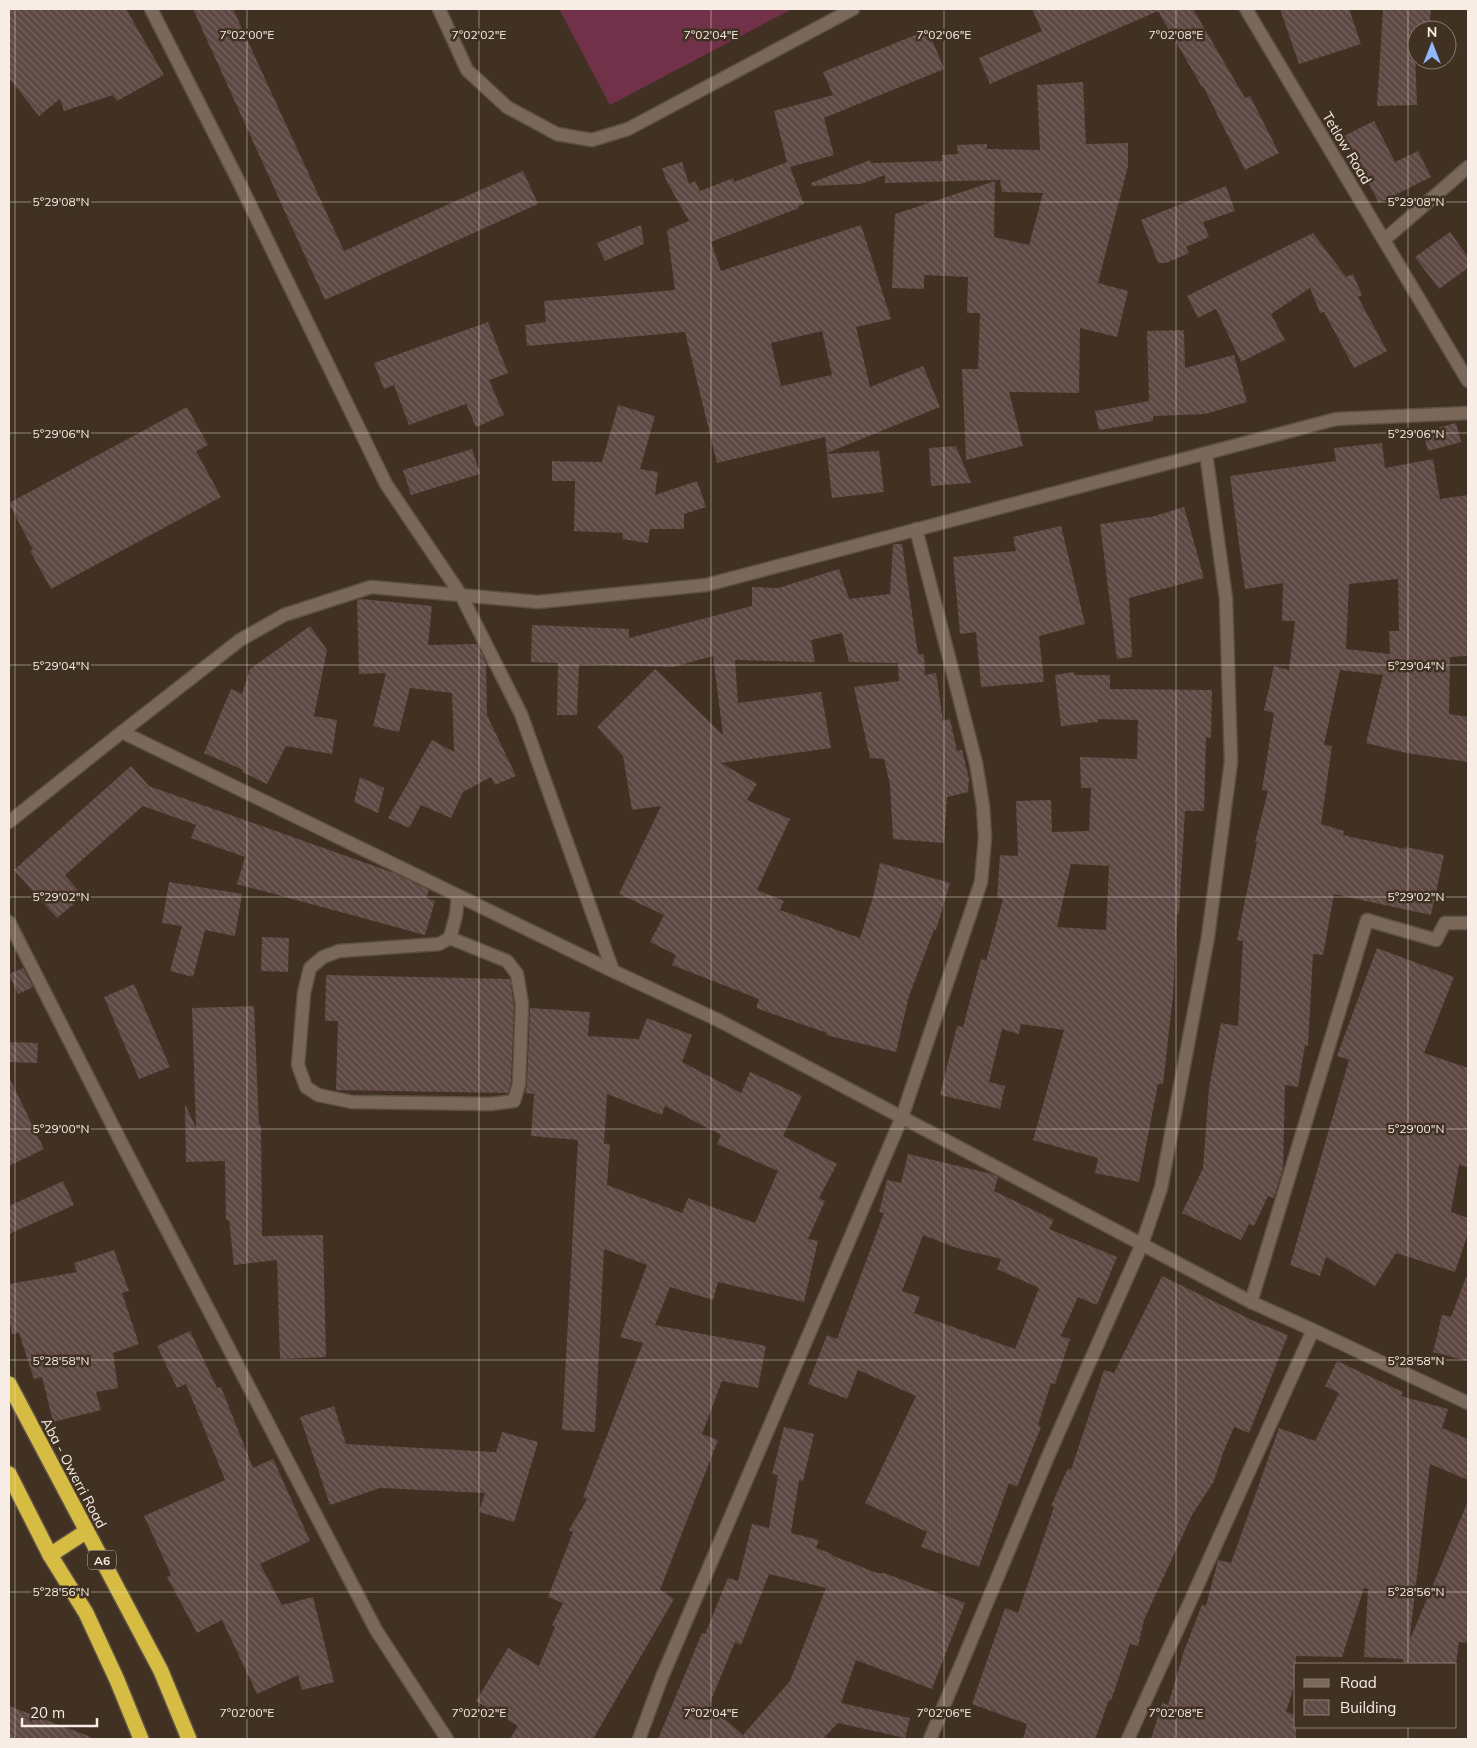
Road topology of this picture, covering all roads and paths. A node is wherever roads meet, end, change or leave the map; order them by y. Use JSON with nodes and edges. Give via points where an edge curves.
{"nodes":[{"id":1,"x":151,"y":9,"type":"edge"},
{"id":2,"x":439,"y":9,"type":"edge"},
{"id":3,"x":853,"y":9,"type":"edge"},
{"id":4,"x":1246,"y":9,"type":"edge"},
{"id":5,"x":1468,"y":167,"type":"edge"},
{"id":6,"x":1384,"y":240,"type":"junction"},
{"id":7,"x":1468,"y":380,"type":"edge"},
{"id":8,"x":1468,"y":413,"type":"edge"},
{"id":9,"x":1206,"y":453,"type":"junction"},
{"id":10,"x":916,"y":529,"type":"junction"},
{"id":11,"x":461,"y":595,"type":"junction"},
{"id":12,"x":122,"y":732,"type":"junction"},
{"id":13,"x":9,"y":822,"type":"edge"},
{"id":14,"x":458,"y":896,"type":"junction"},
{"id":15,"x":9,"y":922,"type":"edge"},
{"id":16,"x":1468,"y":924,"type":"edge"},
{"id":17,"x":450,"y":938,"type":"junction"},
{"id":18,"x":613,"y":972,"type":"junction"},
{"id":19,"x":902,"y":1118,"type":"junction"},
{"id":20,"x":1142,"y":1244,"type":"junction"},
{"id":21,"x":1251,"y":1302,"type":"junction"},
{"id":22,"x":1314,"y":1330,"type":"junction"},
{"id":23,"x":9,"y":1384,"type":"edge"},
{"id":24,"x":1468,"y":1403,"type":"edge"},
{"id":25,"x":9,"y":1474,"type":"edge"},
{"id":26,"x":87,"y":1531,"type":"junction"},
{"id":27,"x":50,"y":1555,"type":"junction"},
{"id":28,"x":141,"y":1739,"type":"edge"},
{"id":29,"x":189,"y":1739,"type":"edge"},
{"id":30,"x":447,"y":1739,"type":"edge"},
{"id":31,"x":639,"y":1739,"type":"edge"},
{"id":32,"x":930,"y":1739,"type":"edge"},
{"id":33,"x":1128,"y":1739,"type":"edge"}],
"edges":[{"from":1,"to":11,"type":"street","via":[[386,484]]},
{"from":2,"to":3,"type":"street","via":[[467,70],[507,107],[557,134],[592,140],[628,129]]},
{"from":4,"to":6,"type":"street","name":"Tetlow Road"},
{"from":5,"to":6,"type":"street"},
{"from":6,"to":7,"type":"street","name":"Tetlow Road"},
{"from":8,"to":9,"type":"street","via":[[1336,419]]},
{"from":9,"to":10,"type":"street"},
{"from":9,"to":20,"type":"street","via":[[1226,599],[1231,762],[1206,946],[1161,1188]]},
{"from":10,"to":11,"type":"street","via":[[706,585],[538,602]]},
{"from":10,"to":19,"type":"street","via":[[976,762],[985,838],[981,882]]},
{"from":11,"to":12,"type":"street","via":[[371,587],[284,615],[240,640]]},
{"from":11,"to":18,"type":"street","via":[[521,714]]},
{"from":12,"to":13,"type":"street"},
{"from":12,"to":14,"type":"street"},
{"from":14,"to":17,"type":"street"},
{"from":14,"to":18,"type":"street"},
{"from":15,"to":30,"type":"street","via":[[376,1630]]},
{"from":16,"to":21,"type":"street","via":[[1445,923],[1436,940],[1367,920]]},
{"from":17,"to":17,"type":"street","via":[[439,944],[339,951],[323,957],[310,968],[304,993],[298,1065],[306,1087],[318,1095],[352,1102],[491,1104],[514,1101],[519,1084],[522,1004],[517,974],[507,961]]},
{"from":18,"to":19,"type":"street","via":[[718,1020]]},
{"from":19,"to":20,"type":"street"},
{"from":19,"to":31,"type":"street","via":[[662,1677]]},
{"from":20,"to":21,"type":"street"},
{"from":20,"to":32,"type":"street","via":[[1049,1454]]},
{"from":21,"to":22,"type":"street"},
{"from":22,"to":24,"type":"street"},
{"from":22,"to":33,"type":"street"},
{"from":23,"to":26,"type":"highway","name":"Aba - Owerri Road","number":"A6"},
{"from":25,"to":27,"type":"highway"},
{"from":26,"to":27,"type":"highway"},
{"from":26,"to":29,"type":"highway","name":"Aba - Owerri Road","number":"A6","via":[[161,1671]]},
{"from":27,"to":28,"type":"highway","via":[[86,1613]]}]}
